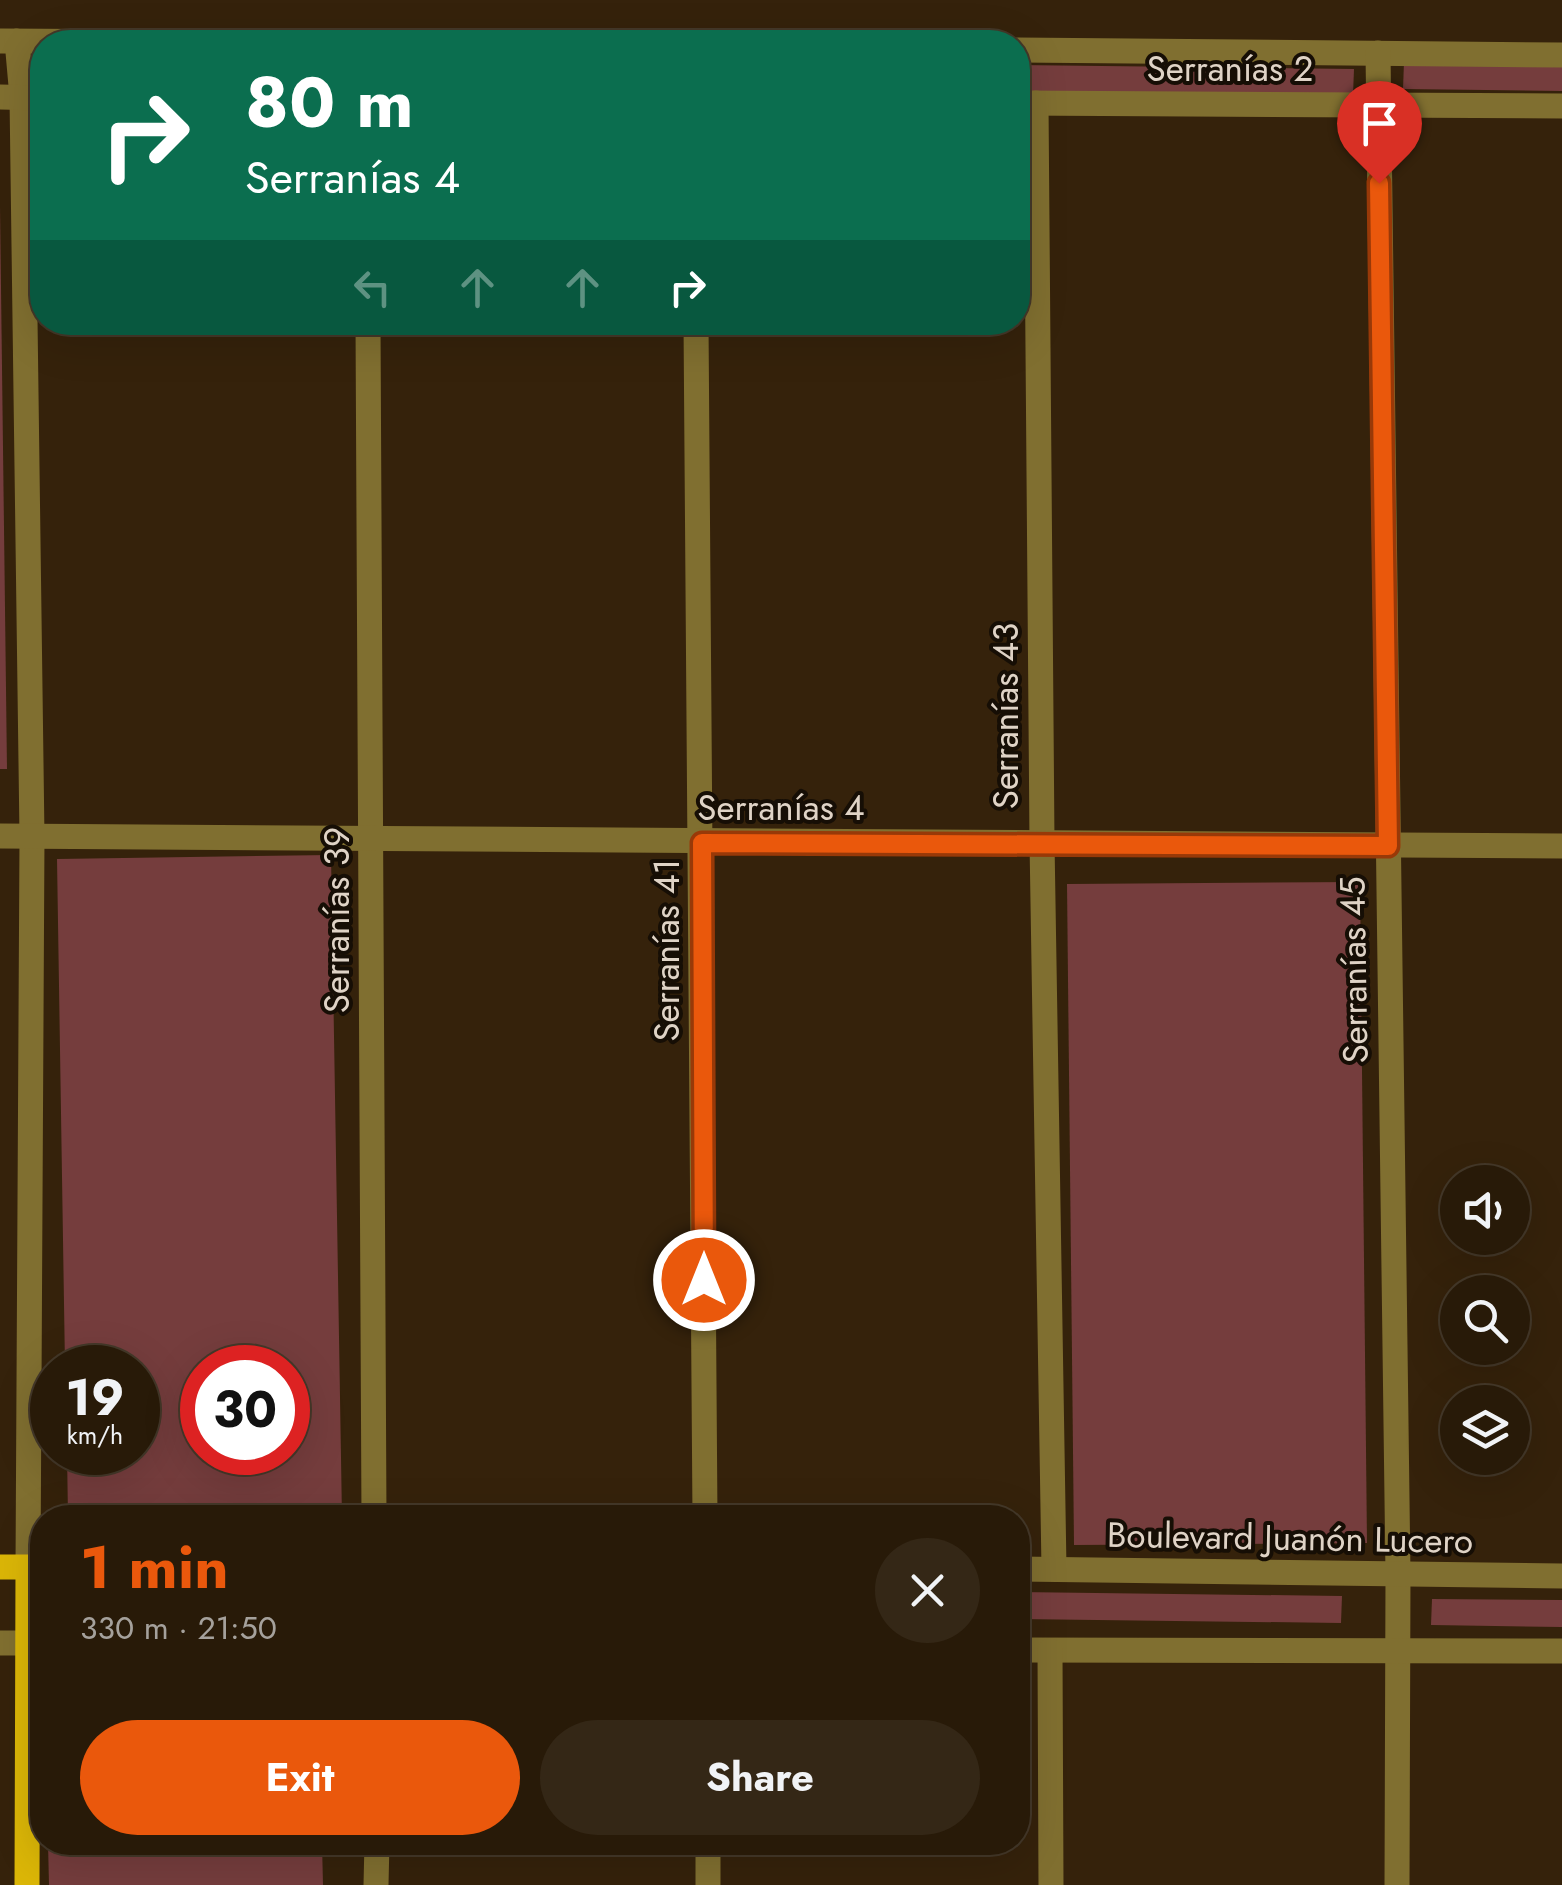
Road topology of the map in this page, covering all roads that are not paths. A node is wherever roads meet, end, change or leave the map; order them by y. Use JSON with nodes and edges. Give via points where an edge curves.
{"nodes":[{"id":1,"x":9,"y":41,"type":"edge"},
{"id":2,"x":1030,"y":50,"type":"edge"},
{"id":3,"x":1378,"y":53,"type":"junction"},
{"id":4,"x":1562,"y":55,"type":"edge"},
{"id":5,"x":22,"y":97,"type":"edge"},
{"id":6,"x":1030,"y":103,"type":"edge"},
{"id":7,"x":1378,"y":105,"type":"junction"},
{"id":8,"x":1562,"y":106,"type":"edge"},
{"id":9,"x":1030,"y":288,"type":"edge"},
{"id":10,"x":368,"y":335,"type":"edge"},
{"id":11,"x":696,"y":335,"type":"edge"},
{"id":12,"x":0,"y":836,"type":"edge"},
{"id":13,"x":32,"y":836,"type":"junction"},
{"id":14,"x":372,"y":838,"type":"junction"},
{"id":15,"x":1042,"y":842,"type":"junction"},
{"id":16,"x":702,"y":843,"type":"junction"},
{"id":17,"x":1388,"y":846,"type":"junction"},
{"id":18,"x":1562,"y":846,"type":"edge"},
{"id":19,"x":36,"y":1505,"type":"edge"},
{"id":20,"x":374,"y":1505,"type":"edge"},
{"id":21,"x":705,"y":1505,"type":"edge"},
{"id":22,"x":0,"y":1567,"type":"edge"},
{"id":23,"x":30,"y":1567,"type":"edge"},
{"id":24,"x":1030,"y":1569,"type":"edge"},
{"id":25,"x":1054,"y":1569,"type":"junction"},
{"id":26,"x":1398,"y":1575,"type":"junction"},
{"id":27,"x":1562,"y":1576,"type":"edge"},
{"id":28,"x":0,"y":1642,"type":"edge"},
{"id":29,"x":30,"y":1643,"type":"edge"},
{"id":30,"x":1398,"y":1649,"type":"junction"},
{"id":31,"x":1030,"y":1650,"type":"edge"},
{"id":32,"x":1050,"y":1651,"type":"junction"},
{"id":33,"x":1562,"y":1651,"type":"edge"},
{"id":34,"x":30,"y":1794,"type":"edge"},
{"id":35,"x":376,"y":1855,"type":"edge"},
{"id":36,"x":708,"y":1855,"type":"edge"},
{"id":37,"x":27,"y":1885,"type":"edge"},
{"id":38,"x":376,"y":1885,"type":"edge"},
{"id":39,"x":708,"y":1885,"type":"edge"},
{"id":40,"x":1051,"y":1885,"type":"edge"},
{"id":41,"x":1397,"y":1885,"type":"edge"}],
"edges":[{"from":1,"to":5,"type":"street"},
{"from":2,"to":3,"type":"street","name":"Serranías 2"},
{"from":3,"to":4,"type":"street","name":"Serranías 2"},
{"from":3,"to":7,"type":"street","name":"Serranías 45"},
{"from":5,"to":13,"type":"street"},
{"from":6,"to":7,"type":"street","name":"Serranías 2"},
{"from":7,"to":8,"type":"street","name":"Serranías 2"},
{"from":7,"to":17,"type":"street","name":"Serranías 45"},
{"from":9,"to":15,"type":"street","name":"Serranías 43"},
{"from":10,"to":14,"type":"street","name":"Serranías 39"},
{"from":11,"to":16,"type":"street","name":"Serranías 41"},
{"from":12,"to":13,"type":"street","name":"Serranías 4"},
{"from":13,"to":14,"type":"street","name":"Serranías 4"},
{"from":13,"to":19,"type":"street"},
{"from":14,"to":16,"type":"street","name":"Serranías 4"},
{"from":14,"to":20,"type":"street","name":"Serranías 39"},
{"from":15,"to":16,"type":"street","name":"Serranías 4"},
{"from":15,"to":17,"type":"street","name":"Serranías 4"},
{"from":15,"to":25,"type":"street","name":"Serranías 43"},
{"from":16,"to":21,"type":"street","name":"Serranías 41"},
{"from":17,"to":18,"type":"street","name":"Serranías 4"},
{"from":17,"to":26,"type":"street","name":"Serranías 45"},
{"from":22,"to":23,"type":"main road"},
{"from":24,"to":25,"type":"street","name":"Boulevard Juanón Lucero"},
{"from":25,"to":26,"type":"street","name":"Boulevard Juanón Lucero"},
{"from":26,"to":27,"type":"street","name":"Boulevard Juanón Lucero"},
{"from":26,"to":30,"type":"street","name":"Serranías 45"},
{"from":28,"to":29,"type":"street"},
{"from":30,"to":32,"type":"street"},
{"from":30,"to":33,"type":"street"},
{"from":30,"to":41,"type":"street","name":"Serranías 45"},
{"from":31,"to":32,"type":"street"},
{"from":32,"to":40,"type":"street"},
{"from":34,"to":37,"type":"main road"},
{"from":35,"to":38,"type":"street"},
{"from":36,"to":39,"type":"street"}]}
